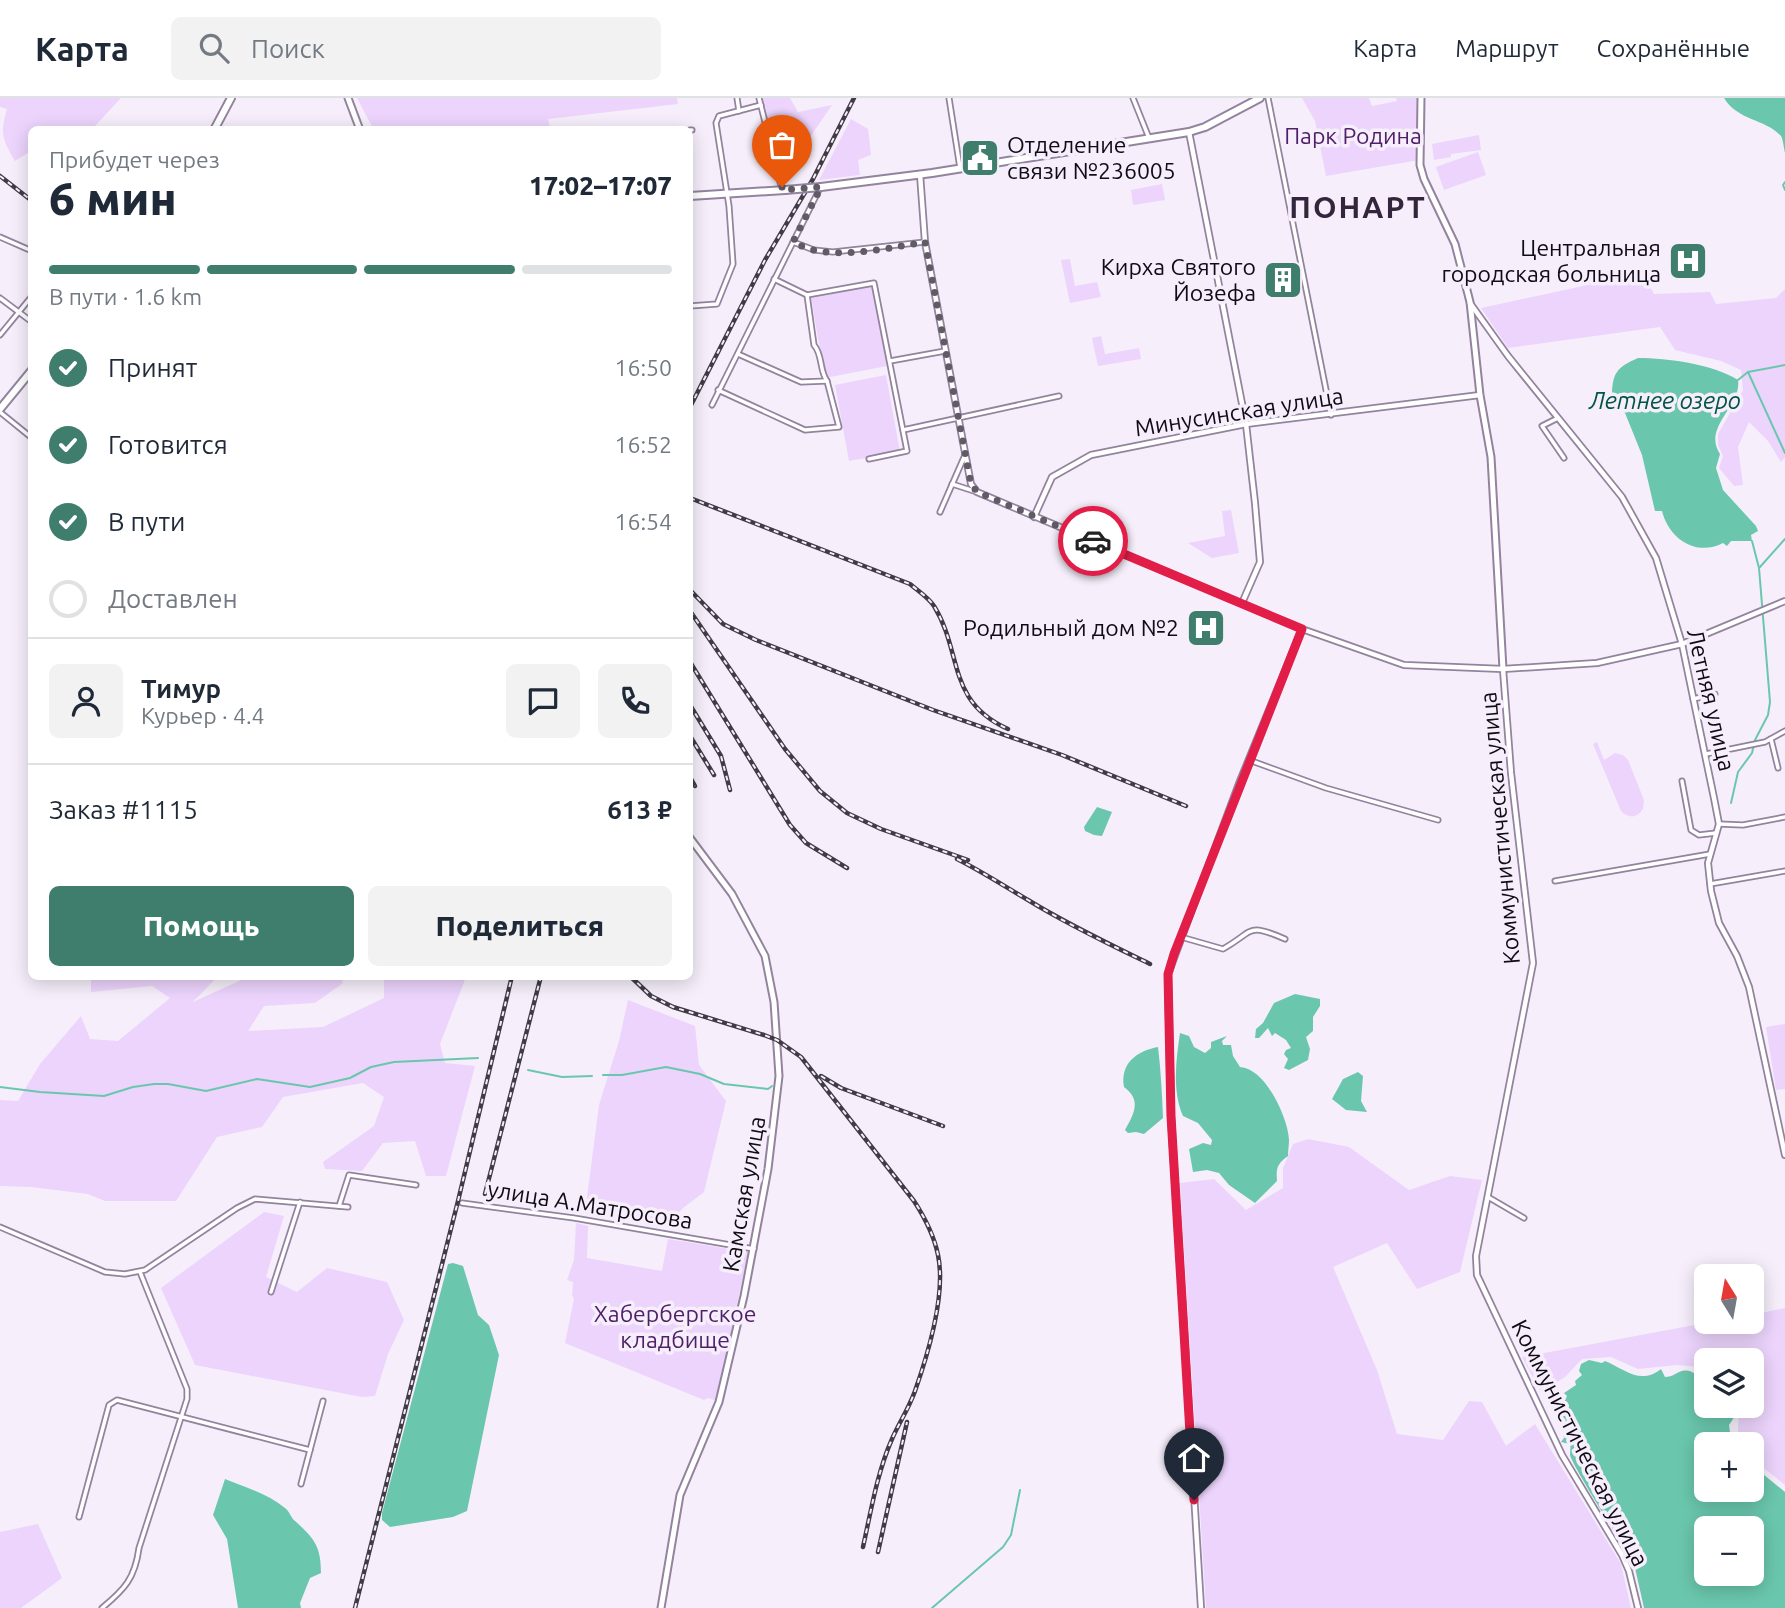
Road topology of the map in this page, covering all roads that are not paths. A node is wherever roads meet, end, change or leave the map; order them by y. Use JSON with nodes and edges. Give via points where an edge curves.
{"nodes":[{"id":1,"x":231,"y":98,"type":"edge"},
{"id":2,"x":348,"y":98,"type":"edge"},
{"id":3,"x":737,"y":98,"type":"edge"},
{"id":4,"x":760,"y":98,"type":"edge"},
{"id":5,"x":949,"y":98,"type":"edge"},
{"id":6,"x":1133,"y":98,"type":"edge"},
{"id":7,"x":1260,"y":98,"type":"edge"},
{"id":8,"x":1268,"y":98,"type":"edge"},
{"id":9,"x":1421,"y":98,"type":"edge"},
{"id":10,"x":761,"y":105,"type":"junction"},
{"id":11,"x":739,"y":110,"type":"junction"},
{"id":12,"x":216,"y":126,"type":"edge"},
{"id":13,"x":358,"y":126,"type":"edge"},
{"id":14,"x":1189,"y":132,"type":"junction"},
{"id":15,"x":1149,"y":139,"type":"junction"},
{"id":16,"x":960,"y":168,"type":"junction"},
{"id":17,"x":920,"y":174,"type":"junction"},
{"id":18,"x":821,"y":187,"type":"junction"},
{"id":19,"x":783,"y":190,"type":"junction"},
{"id":20,"x":726,"y":194,"type":"junction"},
{"id":21,"x":693,"y":196,"type":"edge"},
{"id":22,"x":0,"y":237,"type":"edge"},
{"id":23,"x":793,"y":242,"type":"junction"},
{"id":24,"x":925,"y":242,"type":"junction"},
{"id":25,"x":28,"y":249,"type":"edge"},
{"id":26,"x":774,"y":279,"type":"junction"},
{"id":27,"x":807,"y":295,"type":"junction"},
{"id":28,"x":0,"y":298,"type":"edge"},
{"id":29,"x":28,"y":301,"type":"edge"},
{"id":30,"x":1470,"y":302,"type":"junction"},
{"id":31,"x":693,"y":306,"type":"edge"},
{"id":32,"x":19,"y":312,"type":"junction"},
{"id":33,"x":28,"y":319,"type":"edge"},
{"id":34,"x":0,"y":335,"type":"edge"},
{"id":35,"x":945,"y":351,"type":"junction"},
{"id":36,"x":737,"y":354,"type":"junction"},
{"id":37,"x":890,"y":361,"type":"junction"},
{"id":38,"x":28,"y":375,"type":"edge"},
{"id":39,"x":827,"y":381,"type":"junction"},
{"id":40,"x":718,"y":390,"type":"junction"},
{"id":41,"x":1480,"y":395,"type":"junction"},
{"id":42,"x":1059,"y":396,"type":"dead end"},
{"id":43,"x":712,"y":405,"type":"dead end"},
{"id":44,"x":0,"y":411,"type":"edge"},
{"id":45,"x":1331,"y":415,"type":"junction"},
{"id":46,"x":958,"y":417,"type":"junction"},
{"id":47,"x":1558,"y":418,"type":"junction"},
{"id":48,"x":1246,"y":424,"type":"junction"},
{"id":49,"x":903,"y":430,"type":"junction"},
{"id":50,"x":28,"y":435,"type":"edge"},
{"id":51,"x":965,"y":455,"type":"junction"},
{"id":52,"x":1564,"y":458,"type":"dead end"},
{"id":53,"x":869,"y":459,"type":"dead end"},
{"id":54,"x":953,"y":484,"type":"junction"},
{"id":55,"x":977,"y":492,"type":"junction"},
{"id":56,"x":940,"y":512,"type":"dead end"},
{"id":57,"x":1034,"y":517,"type":"junction"},
{"id":58,"x":1785,"y":601,"type":"edge"},
{"id":59,"x":1242,"y":603,"type":"junction"},
{"id":60,"x":1302,"y":629,"type":"junction"},
{"id":61,"x":1682,"y":644,"type":"junction"},
{"id":62,"x":1503,"y":669,"type":"junction"},
{"id":63,"x":1715,"y":694,"type":"dead end"},
{"id":64,"x":1693,"y":699,"type":"junction"},
{"id":65,"x":1785,"y":731,"type":"edge"},
{"id":66,"x":1771,"y":739,"type":"junction"},
{"id":67,"x":1706,"y":754,"type":"junction"},
{"id":68,"x":1249,"y":760,"type":"junction"},
{"id":69,"x":1778,"y":768,"type":"dead end"},
{"id":70,"x":1682,"y":781,"type":"dead end"},
{"id":71,"x":1785,"y":817,"type":"edge"},
{"id":72,"x":1438,"y":820,"type":"dead end"},
{"id":73,"x":1718,"y":824,"type":"junction"},
{"id":74,"x":1716,"y":834,"type":"junction"},
{"id":75,"x":693,"y":842,"type":"edge"},
{"id":76,"x":1710,"y":854,"type":"junction"},
{"id":77,"x":1785,"y":871,"type":"edge"},
{"id":78,"x":1555,"y":881,"type":"dead end"},
{"id":79,"x":1710,"y":884,"type":"junction"},
{"id":80,"x":1181,"y":937,"type":"junction"},
{"id":81,"x":1284,"y":939,"type":"dead end"},
{"id":82,"x":1785,"y":1155,"type":"edge"},
{"id":83,"x":416,"y":1185,"type":"dead end"},
{"id":84,"x":1488,"y":1197,"type":"junction"},
{"id":85,"x":300,"y":1202,"type":"junction"},
{"id":86,"x":462,"y":1203,"type":"dead end"},
{"id":87,"x":339,"y":1206,"type":"junction"},
{"id":88,"x":348,"y":1207,"type":"dead end"},
{"id":89,"x":1524,"y":1218,"type":"dead end"},
{"id":90,"x":0,"y":1227,"type":"edge"},
{"id":91,"x":754,"y":1249,"type":"junction"},
{"id":92,"x":141,"y":1272,"type":"junction"},
{"id":93,"x":271,"y":1292,"type":"dead end"},
{"id":94,"x":323,"y":1401,"type":"dead end"},
{"id":95,"x":181,"y":1417,"type":"junction"},
{"id":96,"x":310,"y":1450,"type":"junction"},
{"id":97,"x":301,"y":1484,"type":"dead end"},
{"id":98,"x":79,"y":1517,"type":"dead end"},
{"id":99,"x":102,"y":1608,"type":"edge"},
{"id":100,"x":661,"y":1608,"type":"edge"},
{"id":101,"x":1201,"y":1608,"type":"edge"},
{"id":102,"x":1638,"y":1608,"type":"edge"}],
"edges":[{"from":1,"to":12,"type":"main road"},
{"from":2,"to":13,"type":"main road"},
{"from":3,"to":11,"type":"street"},
{"from":4,"to":10,"type":"street"},
{"from":5,"to":16,"type":"street"},
{"from":6,"to":15,"type":"street"},
{"from":7,"to":14,"type":"main road"},
{"from":8,"to":45,"type":"street"},
{"from":9,"to":30,"type":"main road","name":"Коммунистическая улица","via":[[1423,178],[1455,244]]},
{"from":10,"to":11,"type":"street"},
{"from":10,"to":19,"type":"street"},
{"from":11,"to":20,"type":"street","via":[[719,116],[716,123]]},
{"from":14,"to":15,"type":"main road"},
{"from":14,"to":48,"type":"street"},
{"from":15,"to":16,"type":"main road"},
{"from":16,"to":17,"type":"main road"},
{"from":17,"to":18,"type":"main road"},
{"from":17,"to":24,"type":"street"},
{"from":18,"to":19,"type":"main road","bridge":true},
{"from":18,"to":23,"type":"street"},
{"from":19,"to":20,"type":"main road"},
{"from":20,"to":21,"type":"main road"},
{"from":20,"to":31,"type":"street","via":[[733,264],[717,304]]},
{"from":22,"to":25,"type":"street"},
{"from":23,"to":24,"type":"street","via":[[833,252]]},
{"from":23,"to":26,"type":"street"},
{"from":24,"to":35,"type":"street"},
{"from":26,"to":27,"type":"street"},
{"from":26,"to":36,"type":"street"},
{"from":27,"to":37,"type":"street","via":[[874,283]]},
{"from":27,"to":39,"type":"street","via":[[814,345]]},
{"from":28,"to":32,"type":"street"},
{"from":29,"to":32,"type":"street"},
{"from":30,"to":41,"type":"main road","name":"Коммунистическая улица"},
{"from":30,"to":47,"type":"street","name":"Летняя улица"},
{"from":32,"to":33,"type":"street"},
{"from":32,"to":34,"type":"street"},
{"from":35,"to":37,"type":"street"},
{"from":35,"to":46,"type":"street"},
{"from":36,"to":39,"type":"street","via":[[802,382]]},
{"from":36,"to":40,"type":"street"},
{"from":37,"to":49,"type":"street"},
{"from":38,"to":44,"type":"main road"},
{"from":39,"to":40,"type":"street","via":[[839,427],[805,430]]},
{"from":40,"to":43,"type":"street"},
{"from":41,"to":45,"type":"street","name":"Минусинская улица"},
{"from":41,"to":62,"type":"main road","name":"Коммунистическая улица","via":[[1490,454]]},
{"from":42,"to":46,"type":"street"},
{"from":44,"to":50,"type":"street"},
{"from":45,"to":48,"type":"street","name":"Минусинская улица"},
{"from":46,"to":49,"type":"street"},
{"from":46,"to":51,"type":"street"},
{"from":47,"to":52,"type":"street","via":[[1542,426]]},
{"from":47,"to":61,"type":"street","name":"Летняя улица","via":[[1622,497],[1656,558]]},
{"from":48,"to":57,"type":"street","name":"Минусинская улица","via":[[1087,457],[1052,477]]},
{"from":48,"to":59,"type":"street","via":[[1260,562]]},
{"from":49,"to":53,"type":"street","via":[[907,451]]},
{"from":51,"to":54,"type":"street"},
{"from":51,"to":55,"type":"street"},
{"from":54,"to":55,"type":"street"},
{"from":54,"to":56,"type":"street"},
{"from":55,"to":57,"type":"street"},
{"from":57,"to":59,"type":"street"},
{"from":58,"to":61,"type":"street"},
{"from":59,"to":60,"type":"street"},
{"from":60,"to":62,"type":"street","via":[[1404,665]]},
{"from":60,"to":68,"type":"street"},
{"from":61,"to":62,"type":"street","via":[[1597,663]]},
{"from":61,"to":64,"type":"street","name":"Летняя улица"},
{"from":62,"to":84,"type":"street","name":"Коммунистическая улица","via":[[1533,963]]},
{"from":63,"to":64,"type":"street"},
{"from":64,"to":67,"type":"street","name":"Летняя улица"},
{"from":65,"to":66,"type":"street"},
{"from":66,"to":67,"type":"street"},
{"from":66,"to":69,"type":"street"},
{"from":67,"to":73,"type":"street","name":"Летняя улица"},
{"from":68,"to":72,"type":"street"},
{"from":68,"to":80,"type":"street"},
{"from":70,"to":74,"type":"street","via":[[1690,830],[1699,835]]},
{"from":71,"to":73,"type":"street","via":[[1743,825]]},
{"from":73,"to":74,"type":"street","name":"Летняя улица"},
{"from":74,"to":76,"type":"street","name":"Летняя улица"},
{"from":75,"to":91,"type":"main road","name":"Камская улица","via":[[732,894],[759,942],[771,984],[778,1088]]},
{"from":76,"to":78,"type":"street"},
{"from":76,"to":79,"type":"street","name":"Летняя улица"},
{"from":77,"to":79,"type":"street"},
{"from":79,"to":82,"type":"street","name":"Летняя улица","via":[[1719,923],[1749,987]]},
{"from":80,"to":81,"type":"street","via":[[1223,949],[1255,929]]},
{"from":80,"to":101,"type":"street","via":[[1168,984],[1171,1116]]},
{"from":83,"to":87,"type":"street","via":[[349,1175]]},
{"from":84,"to":89,"type":"street"},
{"from":84,"to":102,"type":"street","name":"Коммунистическая улица","via":[[1476,1256],[1477,1275],[1562,1455],[1622,1555]]},
{"from":85,"to":87,"type":"street"},
{"from":85,"to":92,"type":"street","via":[[250,1201]]},
{"from":85,"to":93,"type":"street"},
{"from":86,"to":91,"type":"street","name":"улица А.Матросова","via":[[574,1217]]},
{"from":87,"to":88,"type":"street"},
{"from":90,"to":92,"type":"street","via":[[105,1272]]},
{"from":91,"to":100,"type":"main road","name":"Камская улица","via":[[719,1402],[680,1495]]},
{"from":92,"to":95,"type":"street","via":[[187,1389]]},
{"from":94,"to":96,"type":"street"},
{"from":95,"to":96,"type":"street"},
{"from":95,"to":98,"type":"street","via":[[112,1401]]},
{"from":95,"to":99,"type":"street","via":[[136,1568],[129,1583]]},
{"from":96,"to":97,"type":"street"}]}
